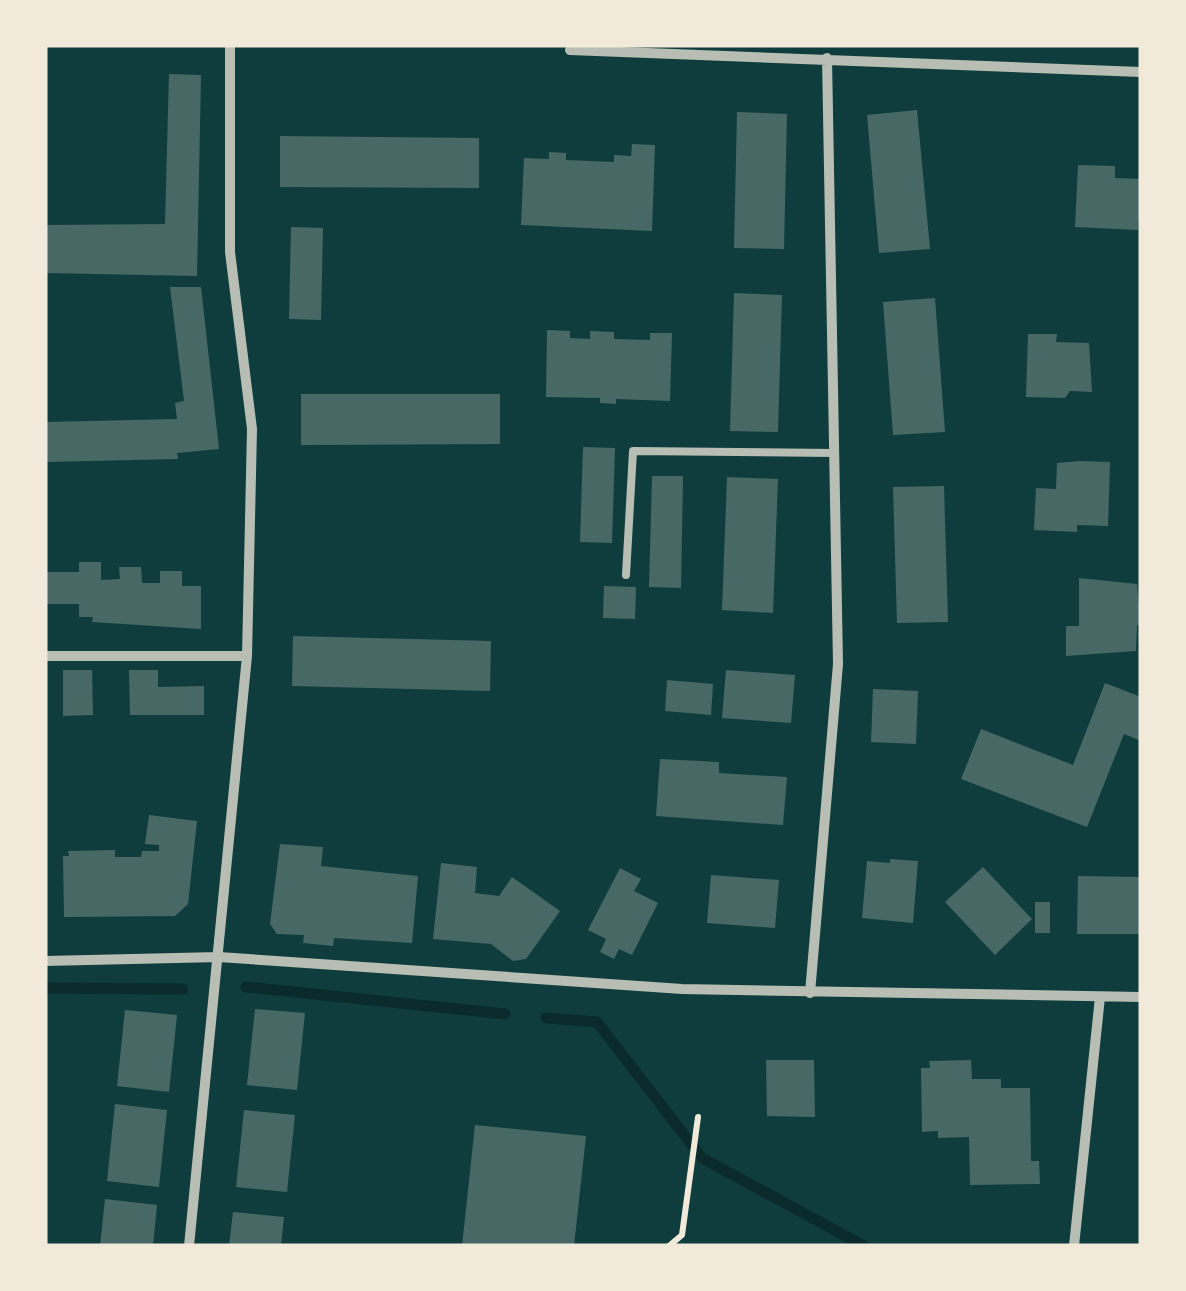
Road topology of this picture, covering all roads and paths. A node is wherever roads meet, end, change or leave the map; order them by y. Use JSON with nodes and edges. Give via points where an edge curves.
{"nodes":[{"id":1,"x":230,"y":45,"type":"edge"},
{"id":2,"x":570,"y":50,"type":"dead end"},
{"id":3,"x":826,"y":58,"type":"junction"},
{"id":4,"x":1141,"y":72,"type":"edge"},
{"id":5,"x":835,"y":453,"type":"junction"},
{"id":6,"x":626,"y":575,"type":"dead end"},
{"id":7,"x":45,"y":656,"type":"edge"},
{"id":8,"x":248,"y":656,"type":"junction"},
{"id":9,"x":219,"y":957,"type":"junction"},
{"id":10,"x":45,"y":961,"type":"edge"},
{"id":11,"x":810,"y":993,"type":"junction"},
{"id":12,"x":1100,"y":997,"type":"junction"},
{"id":13,"x":1141,"y":997,"type":"edge"},
{"id":14,"x":698,"y":1118,"type":"dead end"},
{"id":15,"x":189,"y":1246,"type":"edge"},
{"id":16,"x":669,"y":1246,"type":"edge"},
{"id":17,"x":1074,"y":1246,"type":"edge"}],
"edges":[{"from":1,"to":8,"type":"street","via":[[230,252],[252,428]]},
{"from":2,"to":3,"type":"street"},
{"from":3,"to":4,"type":"street"},
{"from":3,"to":5,"type":"street"},
{"from":5,"to":6,"type":"lane","via":[[633,451]]},
{"from":5,"to":11,"type":"street","via":[[838,664]]},
{"from":7,"to":8,"type":"street"},
{"from":8,"to":9,"type":"street"},
{"from":9,"to":10,"type":"street"},
{"from":9,"to":11,"type":"street"},
{"from":9,"to":15,"type":"street"},
{"from":11,"to":12,"type":"street"},
{"from":12,"to":13,"type":"street"},
{"from":12,"to":17,"type":"street"},
{"from":14,"to":16,"type":"path","via":[[682,1235]]}]}
